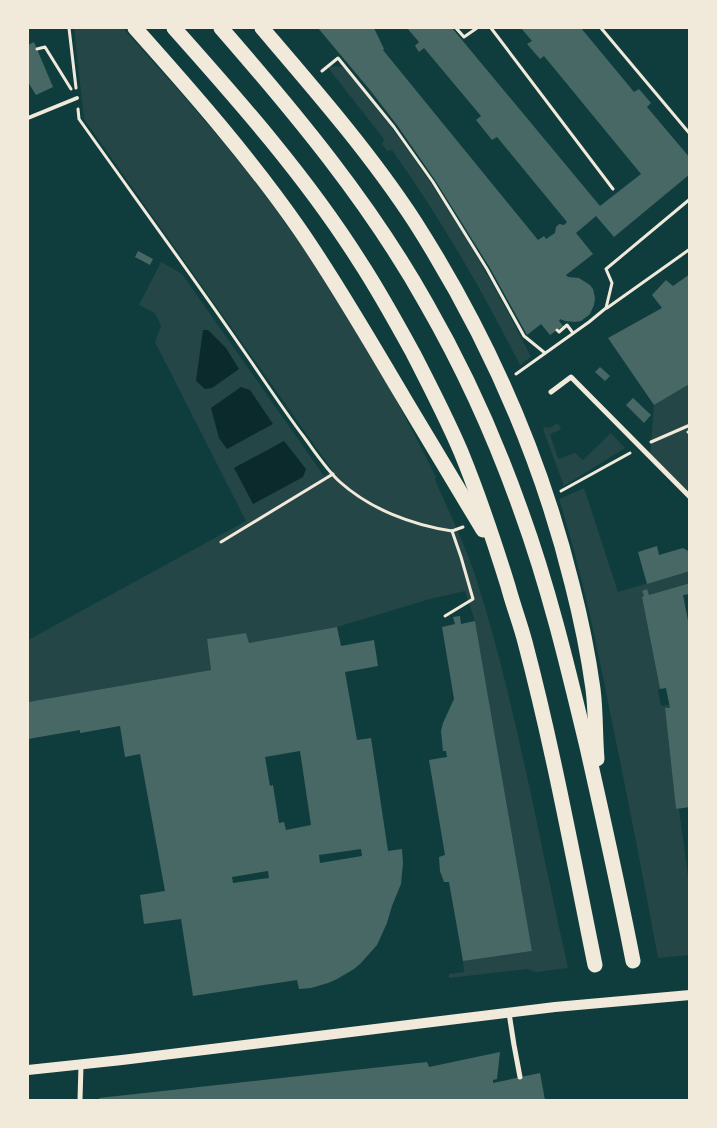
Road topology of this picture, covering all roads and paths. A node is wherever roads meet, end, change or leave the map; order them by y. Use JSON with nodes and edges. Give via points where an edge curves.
{"nodes":[{"id":1,"x":69,"y":28,"type":"edge"},
{"id":2,"x":135,"y":28,"type":"edge"},
{"id":3,"x":174,"y":28,"type":"edge"},
{"id":4,"x":221,"y":28,"type":"edge"},
{"id":5,"x":262,"y":28,"type":"edge"},
{"id":6,"x":456,"y":28,"type":"edge"},
{"id":7,"x":476,"y":28,"type":"edge"},
{"id":8,"x":490,"y":28,"type":"edge"},
{"id":9,"x":601,"y":28,"type":"edge"},
{"id":10,"x":37,"y":49,"type":"dead end"},
{"id":11,"x":322,"y":71,"type":"dead end"},
{"id":12,"x":77,"y":98,"type":"junction"},
{"id":13,"x":28,"y":118,"type":"edge"},
{"id":14,"x":690,"y":134,"type":"edge"},
{"id":15,"x":613,"y":189,"type":"dead end"},
{"id":16,"x":690,"y":199,"type":"edge"},
{"id":17,"x":690,"y":248,"type":"edge"},
{"id":18,"x":606,"y":308,"type":"junction"},
{"id":19,"x":557,"y":330,"type":"dead end"},
{"id":20,"x":573,"y":333,"type":"junction"},
{"id":21,"x":545,"y":353,"type":"junction"},
{"id":22,"x":516,"y":374,"type":"dead end"},
{"id":23,"x":551,"y":392,"type":"dead end"},
{"id":24,"x":689,"y":426,"type":"edge"},
{"id":25,"x":640,"y":447,"type":"junction"},
{"id":26,"x":333,"y":474,"type":"junction"},
{"id":27,"x":562,"y":491,"type":"dead end"},
{"id":28,"x":690,"y":497,"type":"edge"},
{"id":29,"x":221,"y":542,"type":"dead end"},
{"id":30,"x":498,"y":555,"type":"junction"},
{"id":31,"x":445,"y":616,"type":"dead end"},
{"id":32,"x":599,"y":798,"type":"junction"},
{"id":33,"x":634,"y":961,"type":"dead end"},
{"id":34,"x":595,"y":965,"type":"dead end"},
{"id":35,"x":690,"y":995,"type":"edge"},
{"id":36,"x":510,"y":1013,"type":"junction"},
{"id":37,"x":81,"y":1065,"type":"junction"},
{"id":38,"x":28,"y":1070,"type":"edge"},
{"id":39,"x":520,"y":1077,"type":"dead end"},
{"id":40,"x":80,"y":1100,"type":"edge"}],
"edges":[{"from":1,"to":12,"type":"path"},
{"from":2,"to":30,"type":"highway","via":[[234,142],[300,230],[363,328]]},
{"from":3,"to":30,"type":"highway","via":[[288,161],[361,262],[434,394],[460,452]]},
{"from":4,"to":32,"type":"highway","via":[[315,138],[354,190],[426,302],[460,367],[522,512],[557,626]]},
{"from":5,"to":32,"type":"highway","via":[[323,99],[414,222],[491,356],[519,419],[564,549],[585,635],[593,691]]},
{"from":6,"to":7,"type":"path","via":[[464,37]]},
{"from":8,"to":15,"type":"path"},
{"from":9,"to":14,"type":"path"},
{"from":10,"to":12,"type":"path","via":[[45,46]]},
{"from":11,"to":21,"type":"path","via":[[338,58],[394,127],[463,228],[524,336]]},
{"from":12,"to":13,"type":"lane"},
{"from":12,"to":26,"type":"path","via":[[79,119]]},
{"from":16,"to":18,"type":"path","via":[[606,269],[612,283]]},
{"from":17,"to":18,"type":"path"},
{"from":18,"to":20,"type":"path"},
{"from":19,"to":20,"type":"path","via":[[559,332],[567,326]]},
{"from":20,"to":21,"type":"path"},
{"from":21,"to":22,"type":"path"},
{"from":23,"to":25,"type":"street","via":[[571,377]]},
{"from":24,"to":25,"type":"path"},
{"from":25,"to":27,"type":"path"},
{"from":25,"to":28,"type":"street"},
{"from":26,"to":29,"type":"path"},
{"from":26,"to":31,"type":"path","via":[[339,482],[387,513],[435,529],[454,530],[474,599]]},
{"from":30,"to":34,"type":"highway","via":[[538,696]]},
{"from":32,"to":33,"type":"highway"},
{"from":35,"to":36,"type":"main road"},
{"from":36,"to":37,"type":"main road"},
{"from":36,"to":39,"type":"street"},
{"from":37,"to":38,"type":"main road"},
{"from":37,"to":40,"type":"street"}]}
